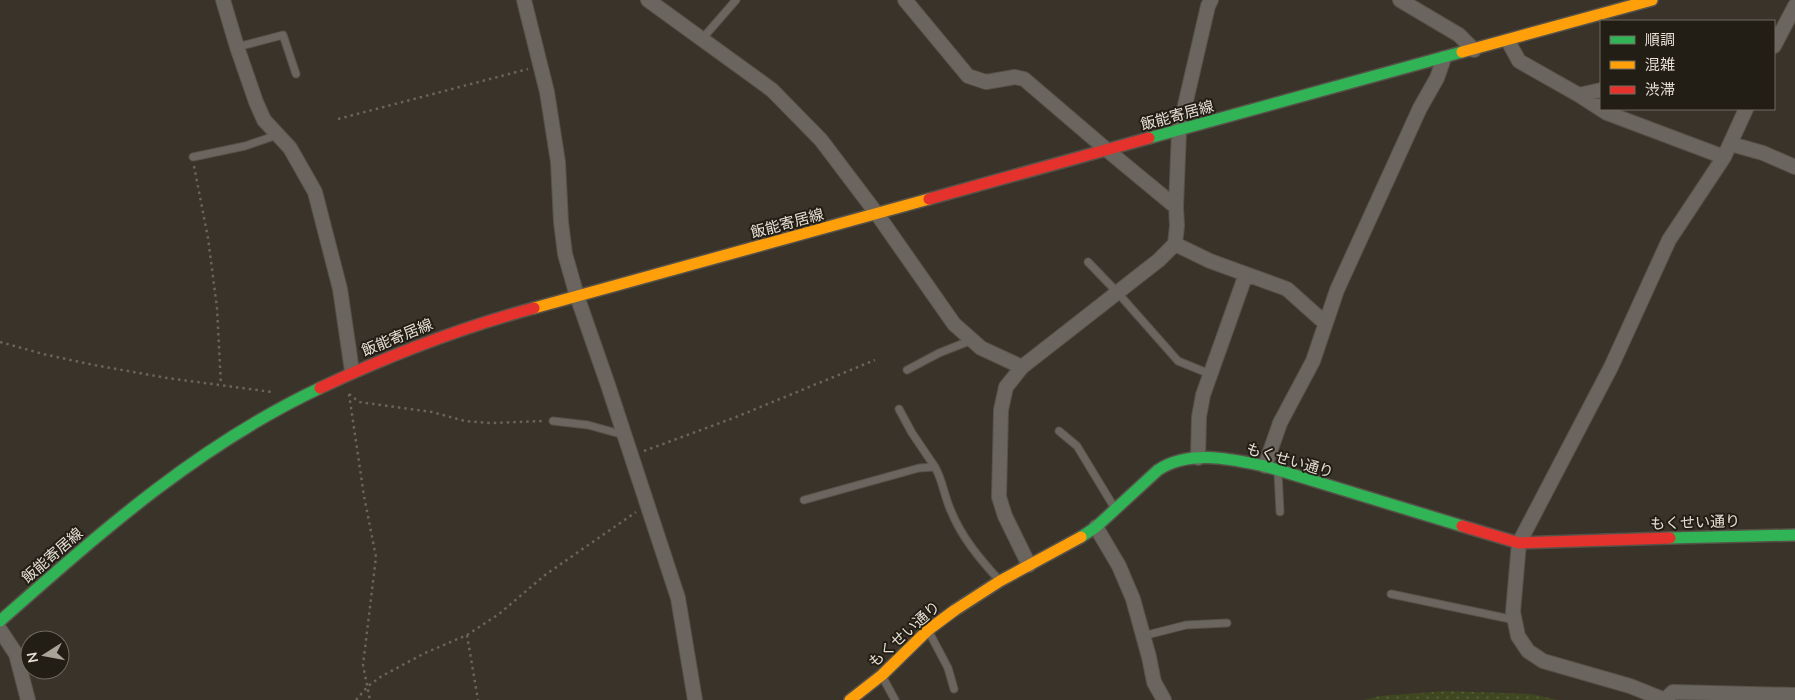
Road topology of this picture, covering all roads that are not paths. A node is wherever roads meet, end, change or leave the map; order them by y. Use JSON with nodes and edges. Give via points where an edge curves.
{"nodes":[{"id":1,"x":223,"y":0,"type":"edge"},
{"id":2,"x":524,"y":0,"type":"edge"},
{"id":3,"x":648,"y":0,"type":"edge"},
{"id":4,"x":736,"y":0,"type":"edge"},
{"id":5,"x":905,"y":0,"type":"edge"},
{"id":6,"x":1211,"y":0,"type":"edge"},
{"id":7,"x":1400,"y":0,"type":"edge"},
{"id":8,"x":1652,"y":0,"type":"edge"},
{"id":9,"x":1632,"y":3,"type":"edge"},
{"id":10,"x":1795,"y":6,"type":"edge"},
{"id":11,"x":702,"y":39,"type":"junction"},
{"id":12,"x":1508,"y":41,"type":"junction"},
{"id":13,"x":1775,"y":44,"type":"edge"},
{"id":14,"x":237,"y":47,"type":"junction"},
{"id":15,"x":1474,"y":50,"type":"junction"},
{"id":16,"x":1444,"y":58,"type":"junction"},
{"id":17,"x":296,"y":74,"type":"dead end"},
{"id":18,"x":1600,"y":90,"type":"edge"},
{"id":19,"x":1580,"y":95,"type":"junction"},
{"id":20,"x":1600,"y":108,"type":"edge"},
{"id":21,"x":1603,"y":110,"type":"edge"},
{"id":22,"x":1746,"y":110,"type":"edge"},
{"id":23,"x":1179,"y":131,"type":"junction"},
{"id":24,"x":277,"y":135,"type":"junction"},
{"id":25,"x":1107,"y":150,"type":"junction"},
{"id":26,"x":1728,"y":150,"type":"junction"},
{"id":27,"x":192,"y":157,"type":"road end"},
{"id":28,"x":1795,"y":167,"type":"edge"},
{"id":29,"x":1176,"y":207,"type":"junction"},
{"id":30,"x":877,"y":214,"type":"junction"},
{"id":31,"x":1175,"y":244,"type":"junction"},
{"id":32,"x":1088,"y":262,"type":"dead end"},
{"id":33,"x":1246,"y":274,"type":"junction"},
{"id":34,"x":1117,"y":292,"type":"junction"},
{"id":35,"x":577,"y":296,"type":"junction"},
{"id":36,"x":1325,"y":323,"type":"junction"},
{"id":37,"x":972,"y":340,"type":"junction"},
{"id":38,"x":1022,"y":367,"type":"junction"},
{"id":39,"x":907,"y":370,"type":"dead end"},
{"id":40,"x":352,"y":371,"type":"junction"},
{"id":41,"x":1210,"y":374,"type":"junction"},
{"id":42,"x":899,"y":409,"type":"dead end"},
{"id":43,"x":553,"y":421,"type":"road end"},
{"id":44,"x":1059,"y":431,"type":"dead end"},
{"id":45,"x":624,"y":435,"type":"junction"},
{"id":46,"x":1198,"y":458,"type":"junction"},
{"id":47,"x":935,"y":467,"type":"junction"},
{"id":48,"x":1272,"y":469,"type":"junction"},
{"id":49,"x":804,"y":500,"type":"dead end"},
{"id":50,"x":1115,"y":510,"type":"junction"},
{"id":51,"x":1280,"y":512,"type":"dead end"},
{"id":52,"x":1096,"y":527,"type":"junction"},
{"id":53,"x":1795,"y":535,"type":"edge"},
{"id":54,"x":1518,"y":543,"type":"junction"},
{"id":55,"x":1029,"y":565,"type":"junction"},
{"id":56,"x":1000,"y":581,"type":"junction"},
{"id":57,"x":1391,"y":594,"type":"dead end"},
{"id":58,"x":1515,"y":620,"type":"junction"},
{"id":59,"x":0,"y":621,"type":"edge"},
{"id":60,"x":1228,"y":623,"type":"dead end"},
{"id":61,"x":0,"y":630,"type":"edge"},
{"id":62,"x":928,"y":630,"type":"junction"},
{"id":63,"x":1143,"y":636,"type":"junction"},
{"id":64,"x":882,"y":675,"type":"junction"},
{"id":65,"x":954,"y":689,"type":"dead end"},
{"id":66,"x":1795,"y":695,"type":"edge"},
{"id":67,"x":28,"y":700,"type":"edge"},
{"id":68,"x":695,"y":700,"type":"edge"},
{"id":69,"x":850,"y":700,"type":"edge"},
{"id":70,"x":895,"y":700,"type":"edge"},
{"id":71,"x":1164,"y":700,"type":"edge"},
{"id":72,"x":1665,"y":700,"type":"edge"}],
"edges":[{"from":1,"to":14,"type":"street"},
{"from":2,"to":35,"type":"street","via":[[547,92],[558,162],[563,242]]},
{"from":3,"to":11,"type":"street"},
{"from":4,"to":11,"type":"lane"},
{"from":5,"to":25,"type":"street","via":[[968,76],[986,82],[1024,78]]},
{"from":6,"to":23,"type":"street"},
{"from":7,"to":15,"type":"street","via":[[1459,35]]},
{"from":8,"to":9,"type":"main road","name":"飯能寄居線"},
{"from":9,"to":12,"type":"main road","name":"飯能寄居線"},
{"from":10,"to":13,"type":"street"},
{"from":11,"to":30,"type":"street","via":[[772,90],[820,140]]},
{"from":12,"to":15,"type":"main road","name":"飯能寄居線"},
{"from":12,"to":19,"type":"street","via":[[1519,61]]},
{"from":14,"to":17,"type":"lane","via":[[283,36]]},
{"from":14,"to":24,"type":"street","via":[[264,120]]},
{"from":15,"to":16,"type":"main road","name":"飯能寄居線"},
{"from":16,"to":23,"type":"main road","name":"飯能寄居線"},
{"from":16,"to":36,"type":"street","via":[[1337,290]]},
{"from":18,"to":19,"type":"street"},
{"from":19,"to":20,"type":"street"},
{"from":21,"to":26,"type":"street"},
{"from":22,"to":26,"type":"street"},
{"from":23,"to":25,"type":"main road","name":"飯能寄居線"},
{"from":23,"to":29,"type":"street"},
{"from":24,"to":27,"type":"lane","via":[[245,146]]},
{"from":24,"to":40,"type":"street","via":[[290,148],[315,192],[340,289]]},
{"from":25,"to":29,"type":"street"},
{"from":25,"to":30,"type":"main road","name":"飯能寄居線"},
{"from":26,"to":28,"type":"street","via":[[1762,153]]},
{"from":26,"to":54,"type":"street","via":[[1669,240],[1611,367]]},
{"from":29,"to":31,"type":"street"},
{"from":30,"to":35,"type":"main road","name":"飯能寄居線"},
{"from":30,"to":37,"type":"street","via":[[954,324]]},
{"from":31,"to":33,"type":"street"},
{"from":31,"to":34,"type":"street"},
{"from":32,"to":34,"type":"lane"},
{"from":33,"to":36,"type":"street","via":[[1287,289]]},
{"from":33,"to":41,"type":"street"},
{"from":34,"to":38,"type":"street"},
{"from":34,"to":41,"type":"lane","via":[[1178,361]]},
{"from":35,"to":40,"type":"main road","name":"飯能寄居線","via":[[447,333]]},
{"from":35,"to":45,"type":"street"},
{"from":36,"to":48,"type":"street","via":[[1313,361],[1280,423]]},
{"from":37,"to":38,"type":"street","via":[[981,348]]},
{"from":37,"to":39,"type":"lane"},
{"from":38,"to":55,"type":"street","via":[[1006,387],[1002,410],[999,497]]},
{"from":40,"to":59,"type":"main road","name":"飯能寄居線","via":[[214,448],[156,488]]},
{"from":41,"to":46,"type":"street","via":[[1199,416]]},
{"from":42,"to":47,"type":"lane"},
{"from":43,"to":45,"type":"lane"},
{"from":44,"to":50,"type":"lane","via":[[1077,446]]},
{"from":45,"to":68,"type":"street","via":[[678,598]]},
{"from":46,"to":48,"type":"main road","name":"もくせい通り","via":[[1232,459]]},
{"from":46,"to":50,"type":"main road","name":"もくせい通り","via":[[1167,464]]},
{"from":47,"to":49,"type":"lane","via":[[919,468]]},
{"from":47,"to":56,"type":"lane","via":[[959,528],[979,559]]},
{"from":48,"to":51,"type":"lane"},
{"from":48,"to":54,"type":"main road","name":"もくせい通り"},
{"from":50,"to":52,"type":"main road","name":"もくせい通り"},
{"from":52,"to":55,"type":"main road","name":"もくせい通り"},
{"from":52,"to":63,"type":"street","via":[[1120,566]]},
{"from":53,"to":54,"type":"main road","name":"もくせい通り"},
{"from":54,"to":58,"type":"street"},
{"from":55,"to":56,"type":"main road","name":"もくせい通り"},
{"from":56,"to":62,"type":"main road","name":"もくせい通り"},
{"from":57,"to":58,"type":"lane"},
{"from":58,"to":72,"type":"street","via":[[1518,636],[1528,651],[1543,661],[1630,686]]},
{"from":60,"to":63,"type":"lane","via":[[1186,625]]},
{"from":61,"to":67,"type":"street","via":[[16,654]]},
{"from":62,"to":64,"type":"main road","name":"もくせい通り"},
{"from":62,"to":65,"type":"lane","via":[[948,668]]},
{"from":63,"to":71,"type":"street","via":[[1154,682]]},
{"from":64,"to":69,"type":"main road","name":"もくせい通り"},
{"from":64,"to":70,"type":"lane"},
{"from":66,"to":72,"type":"street","via":[[1673,692]]}]}
